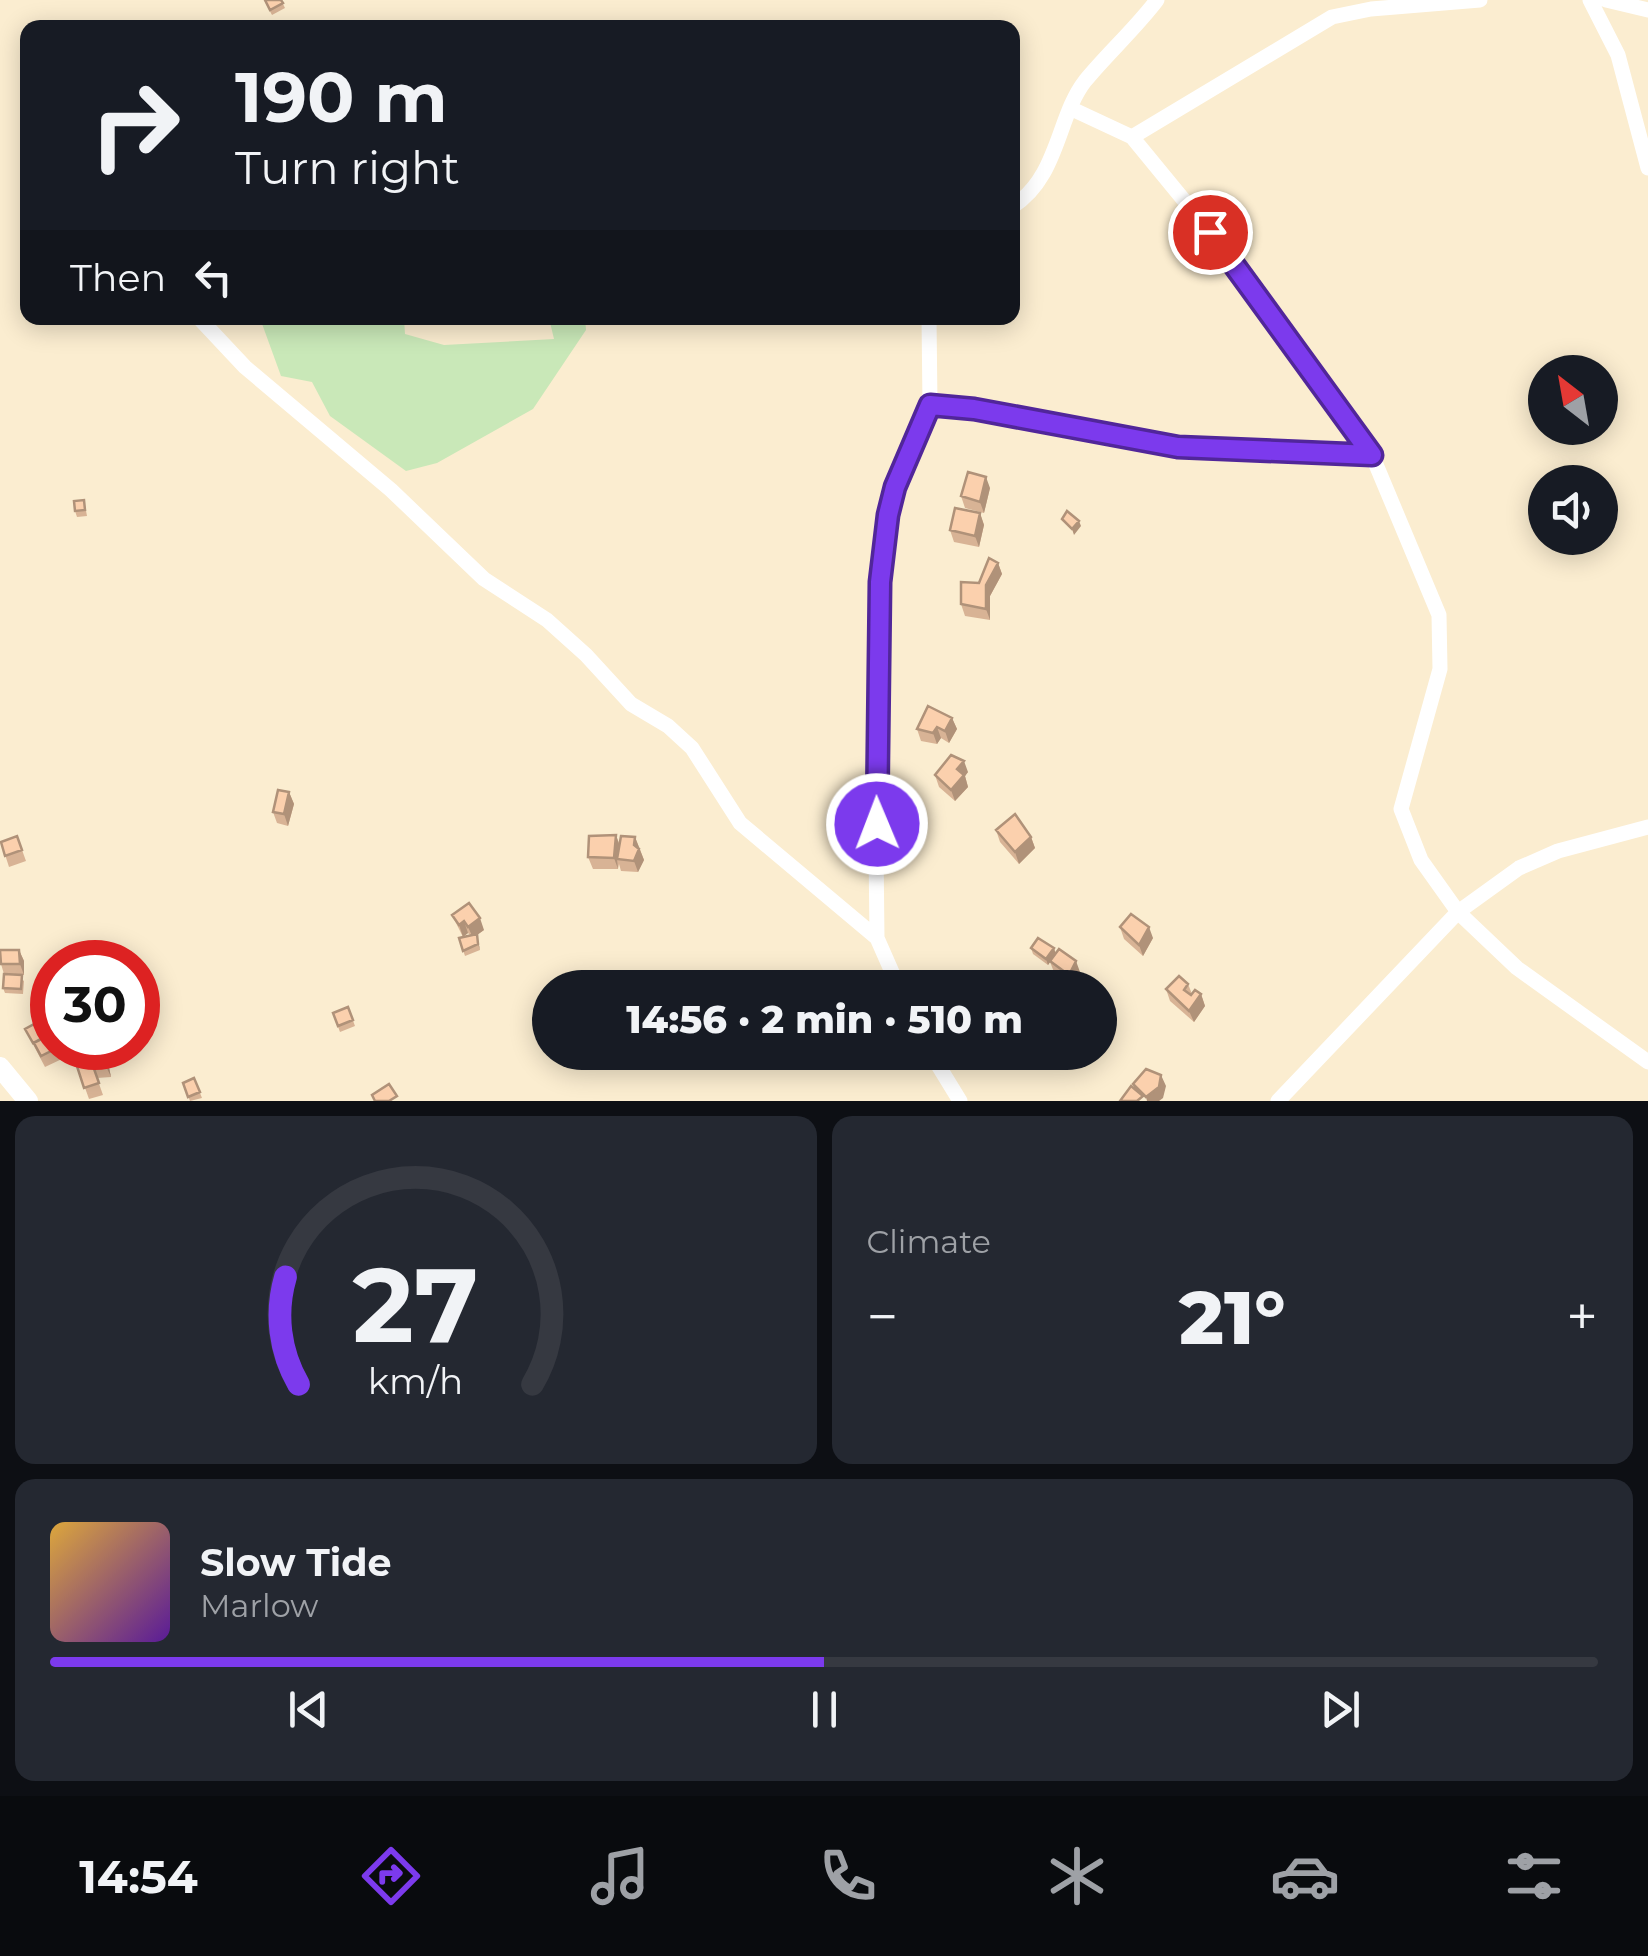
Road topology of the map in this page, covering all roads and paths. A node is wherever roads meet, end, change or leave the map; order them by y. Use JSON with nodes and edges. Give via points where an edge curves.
{"nodes":[{"id":1,"x":1157,"y":0,"type":"edge"},
{"id":2,"x":1480,"y":0,"type":"edge"},
{"id":3,"x":1590,"y":0,"type":"edge"},
{"id":4,"x":1606,"y":0,"type":"edge"},
{"id":5,"x":1648,"y":10,"type":"edge"},
{"id":6,"x":1072,"y":108,"type":"junction"},
{"id":7,"x":1132,"y":137,"type":"junction"},
{"id":8,"x":1648,"y":168,"type":"edge"},
{"id":9,"x":1020,"y":199,"type":"edge"},
{"id":10,"x":206,"y":325,"type":"edge"},
{"id":11,"x":929,"y":325,"type":"edge"},
{"id":12,"x":930,"y":405,"type":"junction"},
{"id":13,"x":1372,"y":455,"type":"junction"},
{"id":14,"x":1648,"y":827,"type":"edge"},
{"id":15,"x":1458,"y":912,"type":"junction"},
{"id":16,"x":877,"y":938,"type":"junction"},
{"id":17,"x":892,"y":970,"type":"edge"},
{"id":18,"x":1648,"y":1062,"type":"edge"},
{"id":19,"x":0,"y":1066,"type":"edge"},
{"id":20,"x":941,"y":1070,"type":"edge"},
{"id":21,"x":28,"y":1101,"type":"edge"},
{"id":22,"x":960,"y":1101,"type":"edge"},
{"id":23,"x":1278,"y":1101,"type":"edge"}],
"edges":[{"from":1,"to":6,"type":"street","via":[[1083,84]]},
{"from":2,"to":7,"type":"street","via":[[1332,17]]},
{"from":3,"to":8,"type":"street","via":[[1618,56]]},
{"from":4,"to":5,"type":"street"},
{"from":6,"to":7,"type":"street"},
{"from":6,"to":9,"type":"street","via":[[1038,182]]},
{"from":7,"to":13,"type":"street","via":[[1210,232]]},
{"from":10,"to":16,"type":"street","via":[[484,580],[548,620],[631,704],[668,726],[692,748],[740,824]]},
{"from":11,"to":12,"type":"street"},
{"from":12,"to":13,"type":"street","via":[[1178,447]]},
{"from":12,"to":16,"type":"street","via":[[895,487],[880,582]]},
{"from":13,"to":15,"type":"street","via":[[1439,615],[1440,669],[1401,809],[1421,860]]},
{"from":14,"to":15,"type":"street","via":[[1519,868]]},
{"from":15,"to":18,"type":"street","via":[[1516,968]]},
{"from":15,"to":23,"type":"street"},
{"from":16,"to":17,"type":"street"},
{"from":19,"to":21,"type":"main road"},
{"from":20,"to":22,"type":"street"}]}
